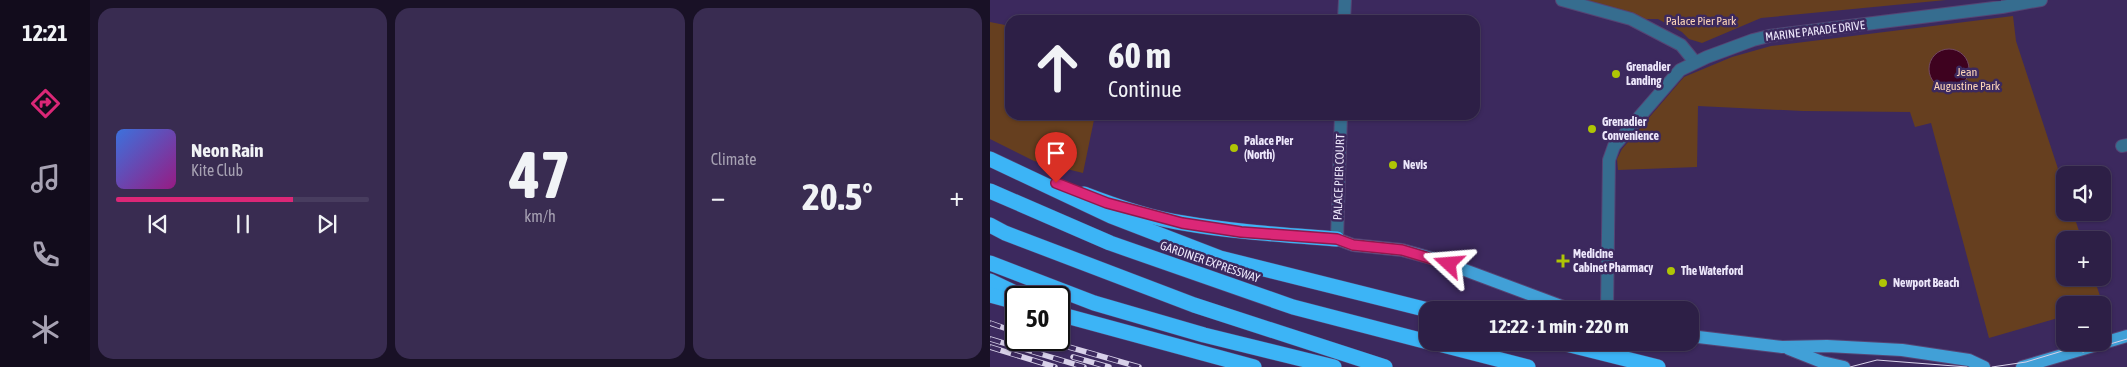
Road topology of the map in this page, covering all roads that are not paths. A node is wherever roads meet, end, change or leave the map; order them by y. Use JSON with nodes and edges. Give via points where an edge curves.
{"nodes":[{"id":1,"x":1345,"y":0,"type":"edge"},
{"id":2,"x":1562,"y":0,"type":"edge"},
{"id":3,"x":2040,"y":0,"type":"edge"},
{"id":4,"x":1344,"y":15,"type":"edge"},
{"id":5,"x":1694,"y":62,"type":"junction"},
{"id":6,"x":1342,"y":120,"type":"edge"},
{"id":7,"x":990,"y":159,"type":"edge"},
{"id":8,"x":1026,"y":176,"type":"junction"},
{"id":9,"x":996,"y":194,"type":"edge"},
{"id":10,"x":990,"y":226,"type":"edge"},
{"id":11,"x":1337,"y":239,"type":"junction"},
{"id":12,"x":994,"y":265,"type":"edge"},
{"id":13,"x":994,"y":289,"type":"edge"},
{"id":14,"x":1005,"y":296,"type":"edge"},
{"id":15,"x":1548,"y":301,"type":"edge"},
{"id":16,"x":1608,"y":301,"type":"edge"},
{"id":17,"x":1419,"y":308,"type":"edge"},
{"id":18,"x":1070,"y":317,"type":"edge"},
{"id":19,"x":2127,"y":336,"type":"edge"},
{"id":20,"x":1699,"y":337,"type":"edge"},
{"id":21,"x":1419,"y":340,"type":"edge"},
{"id":22,"x":1782,"y":347,"type":"junction"},
{"id":23,"x":1466,"y":351,"type":"edge"},
{"id":24,"x":1594,"y":351,"type":"edge"},
{"id":25,"x":1254,"y":367,"type":"edge"},
{"id":26,"x":1334,"y":367,"type":"edge"},
{"id":27,"x":1385,"y":367,"type":"edge"},
{"id":28,"x":1528,"y":367,"type":"edge"},
{"id":29,"x":1658,"y":367,"type":"edge"},
{"id":30,"x":1844,"y":367,"type":"edge"},
{"id":31,"x":1984,"y":367,"type":"edge"},
{"id":32,"x":2022,"y":367,"type":"edge"}],
"edges":[{"from":1,"to":4,"type":"street"},
{"from":2,"to":5,"type":"street","via":[[1631,19],[1681,45]]},
{"from":3,"to":5,"type":"street","name":"MARINE PARADE DRIVE","via":[[1769,36]]},
{"from":5,"to":16,"type":"street","name":"MARINE PARADE DRIVE","via":[[1680,70],[1620,138],[1611,153],[1608,167]]},
{"from":6,"to":11,"type":"street","name":"PALACE PIER COURT"},
{"from":7,"to":8,"type":"highway"},
{"from":8,"to":11,"type":"highway","via":[[1039,176],[1107,203],[1182,223],[1241,232]]},
{"from":8,"to":17,"type":"highway","via":[[1111,216],[1220,258]]},
{"from":9,"to":21,"type":"highway","name":"GARDINER EXPRESSWAY","via":[[1110,243],[1293,308]]},
{"from":10,"to":27,"type":"highway","via":[[1194,305]]},
{"from":11,"to":15,"type":"main road","via":[[1353,245],[1402,250],[1435,259]]},
{"from":12,"to":26,"type":"highway","via":[[1103,306]]},
{"from":13,"to":14,"type":"highway"},
{"from":18,"to":25,"type":"highway"},
{"from":19,"to":32,"type":"main road"},
{"from":20,"to":22,"type":"main road"},
{"from":22,"to":30,"type":"main road"},
{"from":22,"to":31,"type":"main road","via":[[1902,350],[1968,360]]},
{"from":23,"to":28,"type":"highway"},
{"from":24,"to":29,"type":"highway"}]}
